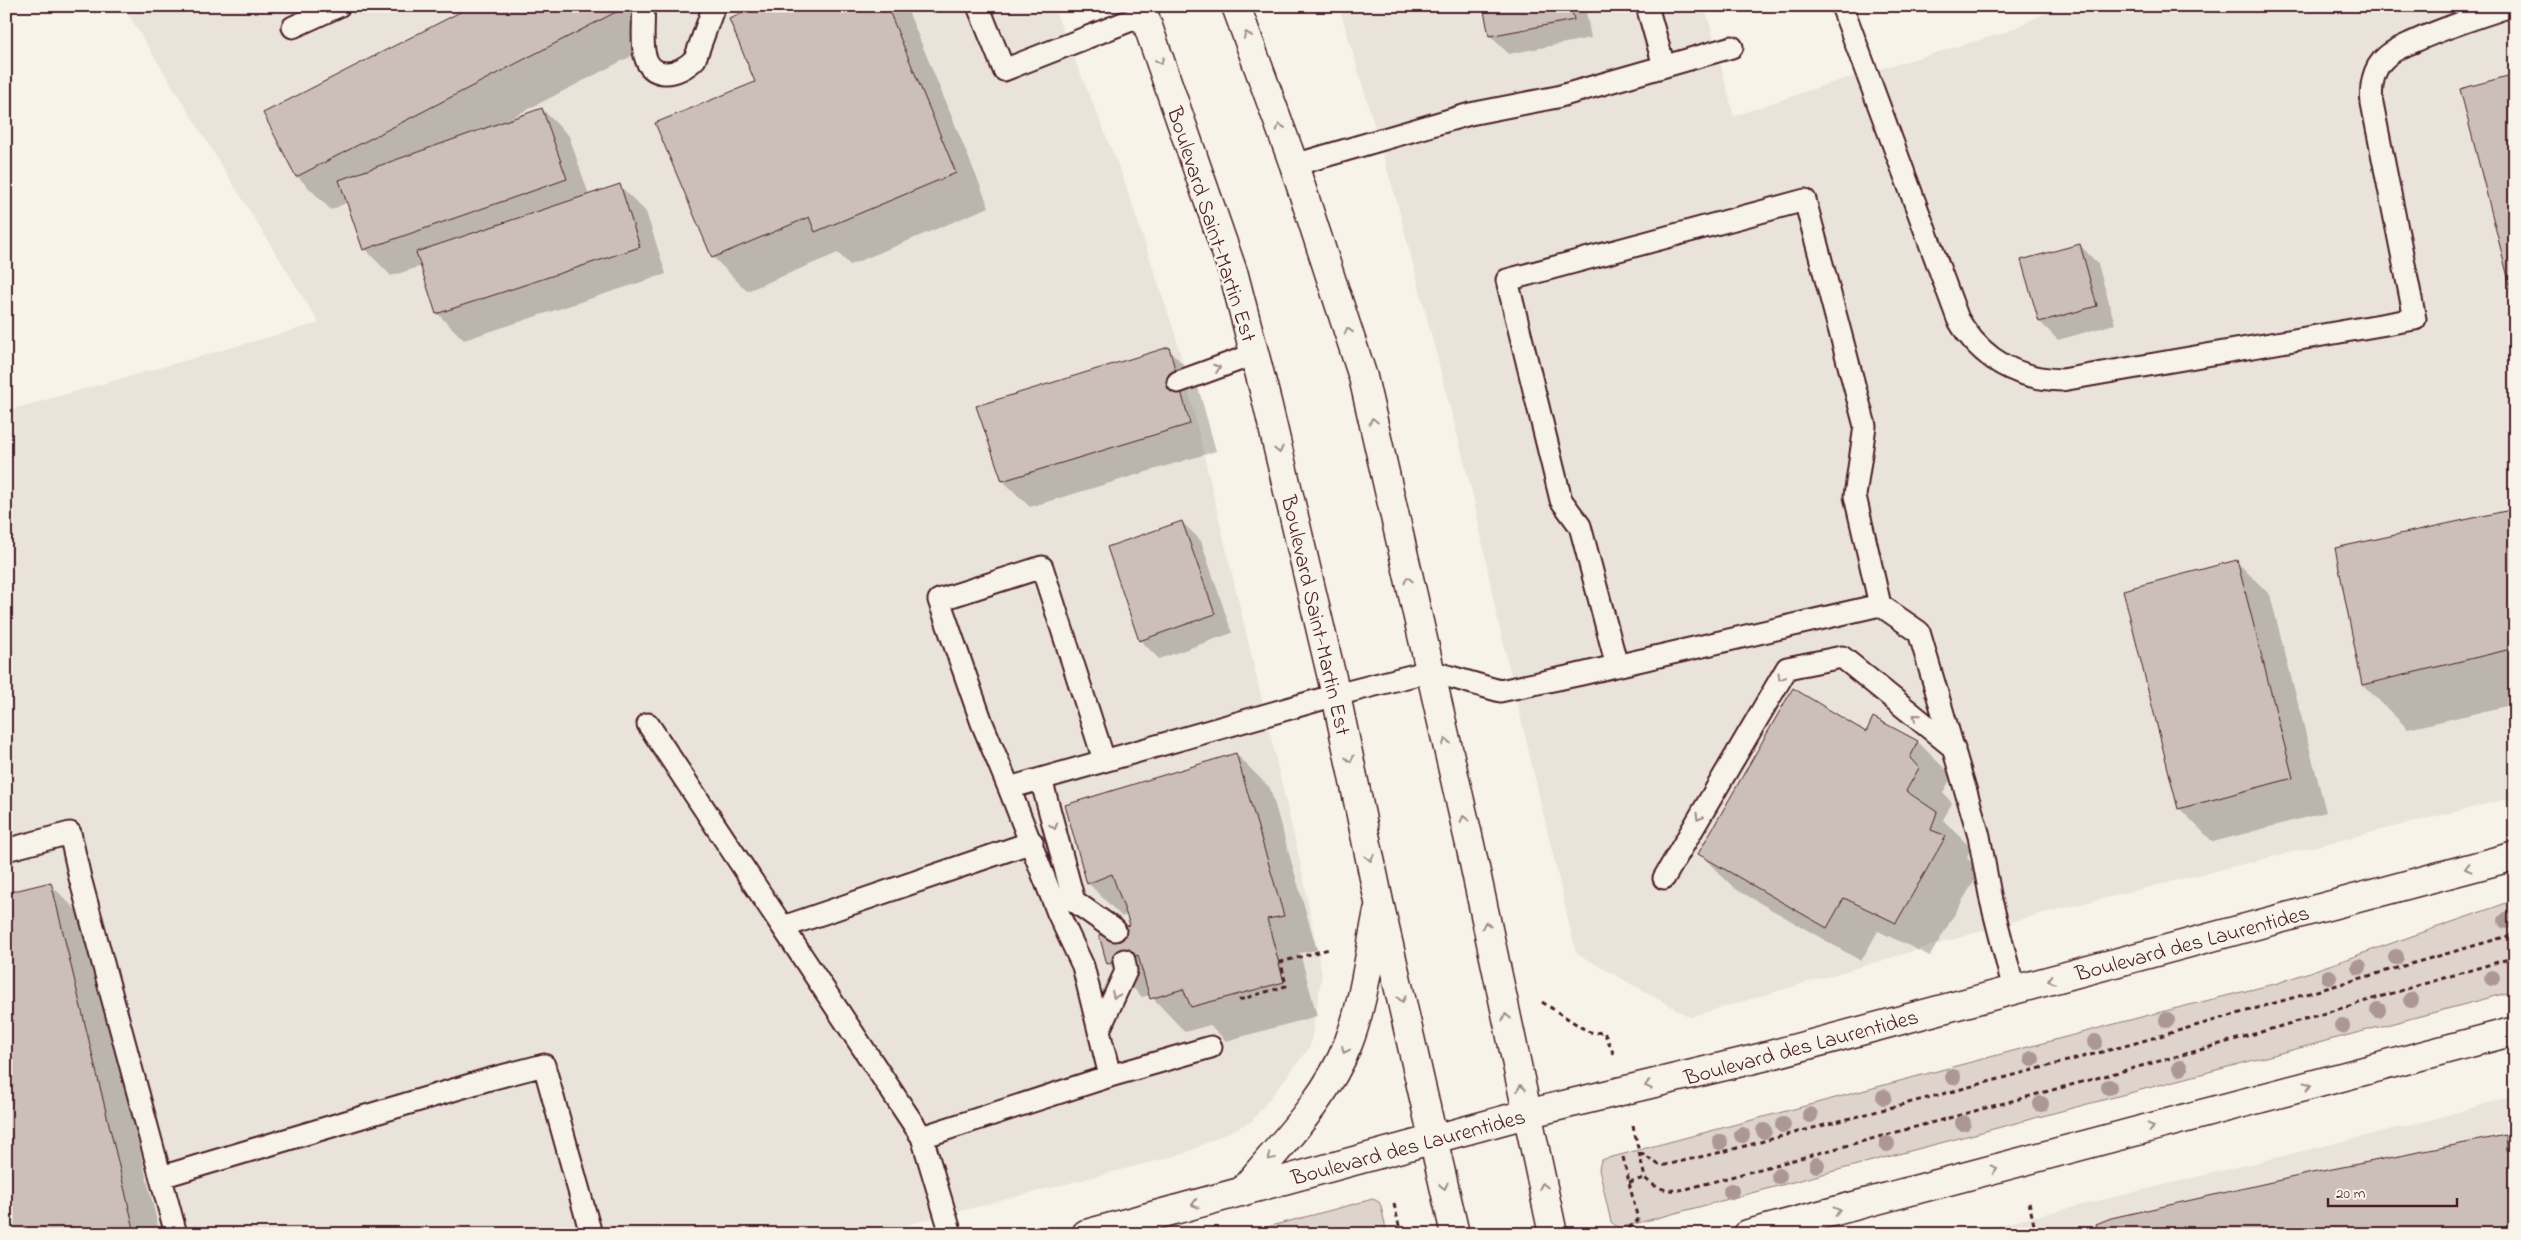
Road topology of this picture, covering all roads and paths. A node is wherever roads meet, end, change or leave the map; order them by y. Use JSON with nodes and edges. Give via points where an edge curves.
{"nodes":[{"id":1,"x":339,"y":6,"type":"edge"},
{"id":2,"x":643,"y":6,"type":"edge"},
{"id":3,"x":714,"y":6,"type":"edge"},
{"id":4,"x":978,"y":6,"type":"edge"},
{"id":5,"x":1236,"y":6,"type":"edge"},
{"id":6,"x":1647,"y":6,"type":"edge"},
{"id":7,"x":1842,"y":6,"type":"edge"},
{"id":8,"x":2512,"y":6,"type":"edge"},
{"id":9,"x":1143,"y":10,"type":"edge"},
{"id":10,"x":293,"y":27,"type":"dead end"},
{"id":11,"x":1732,"y":47,"type":"dead end"},
{"id":12,"x":1664,"y":66,"type":"junction"},
{"id":13,"x":1294,"y":165,"type":"junction"},
{"id":14,"x":1255,"y":354,"type":"junction"},
{"id":15,"x":1178,"y":382,"type":"dead end"},
{"id":16,"x":1880,"y":604,"type":"junction"},
{"id":17,"x":1617,"y":666,"type":"junction"},
{"id":18,"x":1430,"y":671,"type":"junction"},
{"id":19,"x":1336,"y":695,"type":"junction"},
{"id":20,"x":648,"y":724,"type":"dead end"},
{"id":21,"x":1954,"y":748,"type":"junction"},
{"id":22,"x":1104,"y":760,"type":"junction"},
{"id":23,"x":1041,"y":779,"type":"junction"},
{"id":24,"x":1010,"y":788,"type":"junction"},
{"id":25,"x":1032,"y":842,"type":"junction"},
{"id":26,"x":6,"y":850,"type":"edge"},
{"id":27,"x":2515,"y":856,"type":"edge"},
{"id":28,"x":1664,"y":878,"type":"dead end"},
{"id":29,"x":1380,"y":902,"type":"junction"},
{"id":30,"x":783,"y":927,"type":"junction"},
{"id":31,"x":1115,"y":930,"type":"dead end"},
{"id":32,"x":2515,"y":934,"type":"edge"},
{"id":33,"x":1329,"y":949,"type":"dead end"},
{"id":34,"x":2515,"y":956,"type":"edge"},
{"id":35,"x":1124,"y":960,"type":"dead end"},
{"id":36,"x":1496,"y":972,"type":"junction"},
{"id":37,"x":2014,"y":990,"type":"junction"},
{"id":38,"x":1239,"y":1000,"type":"dead end"},
{"id":39,"x":1099,"y":1030,"type":"junction"},
{"id":40,"x":2515,"y":1031,"type":"edge"},
{"id":41,"x":1604,"y":1032,"type":"dead end"},
{"id":42,"x":1211,"y":1048,"type":"dead end"},
{"id":43,"x":1110,"y":1076,"type":"junction"},
{"id":44,"x":1526,"y":1114,"type":"junction"},
{"id":45,"x":922,"y":1137,"type":"junction"},
{"id":46,"x":1432,"y":1139,"type":"junction"},
{"id":47,"x":1623,"y":1158,"type":"dead end"},
{"id":48,"x":161,"y":1176,"type":"junction"},
{"id":49,"x":1645,"y":1178,"type":"junction"},
{"id":50,"x":1629,"y":1182,"type":"junction"},
{"id":51,"x":1242,"y":1192,"type":"junction"},
{"id":52,"x":2029,"y":1202,"type":"dead end"},
{"id":53,"x":1394,"y":1204,"type":"dead end"},
{"id":54,"x":1784,"y":1228,"type":"edge"},
{"id":55,"x":176,"y":1234,"type":"edge"},
{"id":56,"x":591,"y":1234,"type":"edge"},
{"id":57,"x":951,"y":1234,"type":"edge"},
{"id":58,"x":1086,"y":1234,"type":"edge"},
{"id":59,"x":1401,"y":1234,"type":"edge"},
{"id":60,"x":1455,"y":1234,"type":"edge"},
{"id":61,"x":1553,"y":1234,"type":"edge"},
{"id":62,"x":1622,"y":1234,"type":"edge"},
{"id":63,"x":1748,"y":1234,"type":"edge"},
{"id":64,"x":2036,"y":1234,"type":"edge"}],
"edges":[{"from":1,"to":10,"type":"lane"},
{"from":2,"to":3,"type":"lane","via":[[645,58],[654,70],[668,73],[688,66],[695,59]]},
{"from":4,"to":9,"type":"lane","via":[[1004,70]]},
{"from":13,"to":5,"type":"main road","one_way":true},
{"from":6,"to":12,"type":"lane"},
{"from":7,"to":8,"type":"lane","via":[[1958,319],[1976,345],[2001,365],[2031,377],[2062,380],[2415,319],[2372,103],[2374,74],[2393,51],[2442,29]]},
{"from":9,"to":14,"type":"main road","name":"Boulevard Saint-Martin Est","one_way":true,"via":[[1215,216]]},
{"from":11,"to":12,"type":"lane"},
{"from":12,"to":13,"type":"lane","via":[[1558,96],[1470,114]]},
{"from":18,"to":13,"type":"main road","one_way":true,"via":[[1363,377]]},
{"from":15,"to":14,"type":"lane","one_way":true},
{"from":14,"to":19,"type":"main road","name":"Boulevard Saint-Martin Est","one_way":true},
{"from":16,"to":17,"type":"lane"},
{"from":16,"to":17,"type":"lane","via":[[1855,496],[1865,426],[1805,200],[1507,280],[1561,500],[1580,526]]},
{"from":16,"to":21,"type":"lane","via":[[1919,632]]},
{"from":17,"to":18,"type":"lane","via":[[1500,691]]},
{"from":18,"to":19,"type":"lane"},
{"from":36,"to":18,"type":"main road","one_way":true},
{"from":19,"to":22,"type":"lane"},
{"from":19,"to":29,"type":"main road","name":"Boulevard Saint-Martin Est","one_way":true},
{"from":20,"to":30,"type":"lane"},
{"from":21,"to":28,"type":"lane","one_way":true,"via":[[1842,657],[1787,668]]},
{"from":21,"to":37,"type":"lane"},
{"from":22,"to":23,"type":"lane"},
{"from":22,"to":24,"type":"lane","via":[[1042,568],[939,600],[982,723]]},
{"from":23,"to":24,"type":"lane"},
{"from":23,"to":31,"type":"lane","one_way":true,"via":[[1074,901]]},
{"from":24,"to":25,"type":"lane"},
{"from":25,"to":30,"type":"lane"},
{"from":25,"to":39,"type":"lane","via":[[1058,913],[1083,966]]},
{"from":26,"to":48,"type":"lane","via":[[70,833]]},
{"from":27,"to":37,"type":"main road","name":"Boulevard des Laurentides","one_way":true},
{"from":29,"to":46,"type":"main road","name":"Boulevard Saint-Martin Est","one_way":true},
{"from":29,"to":51,"type":"main road","one_way":true,"via":[[1348,1046],[1317,1100]]},
{"from":30,"to":45,"type":"lane"},
{"from":32,"to":49,"type":"path","via":[[2132,1044],[1736,1149],[1661,1166],[1640,1152]]},
{"from":33,"to":38,"type":"path","via":[[1281,962],[1286,986]]},
{"from":34,"to":49,"type":"path","via":[[2193,1052],[1686,1189],[1666,1190]]},
{"from":35,"to":39,"type":"lane","one_way":true,"via":[[1126,971]]},
{"from":36,"to":41,"type":"path","via":[[1587,1031]]},
{"from":44,"to":36,"type":"main road","one_way":true},
{"from":37,"to":44,"type":"main road","name":"Boulevard des Laurentides","one_way":true,"via":[[1763,1057]]},
{"from":39,"to":43,"type":"lane"},
{"from":54,"to":40,"type":"main road","one_way":true},
{"from":42,"to":43,"type":"lane"},
{"from":43,"to":45,"type":"lane"},
{"from":44,"to":46,"type":"main road","name":"Boulevard des Laurentides"},
{"from":61,"to":44,"type":"main road","one_way":true},
{"from":45,"to":57,"type":"lane"},
{"from":46,"to":51,"type":"main road","name":"Boulevard des Laurentides"},
{"from":46,"to":60,"type":"main road","name":"Boulevard Saint-Martin Est","one_way":true},
{"from":47,"to":50,"type":"path"},
{"from":48,"to":55,"type":"lane"},
{"from":48,"to":56,"type":"lane","via":[[544,1065]]},
{"from":49,"to":50,"type":"path"},
{"from":50,"to":62,"type":"path","via":[[1638,1220]]},
{"from":51,"to":58,"type":"main road","name":"Boulevard des Laurentides","one_way":true},
{"from":52,"to":64,"type":"path"},
{"from":53,"to":59,"type":"path"},
{"from":54,"to":63,"type":"main road"}]}
